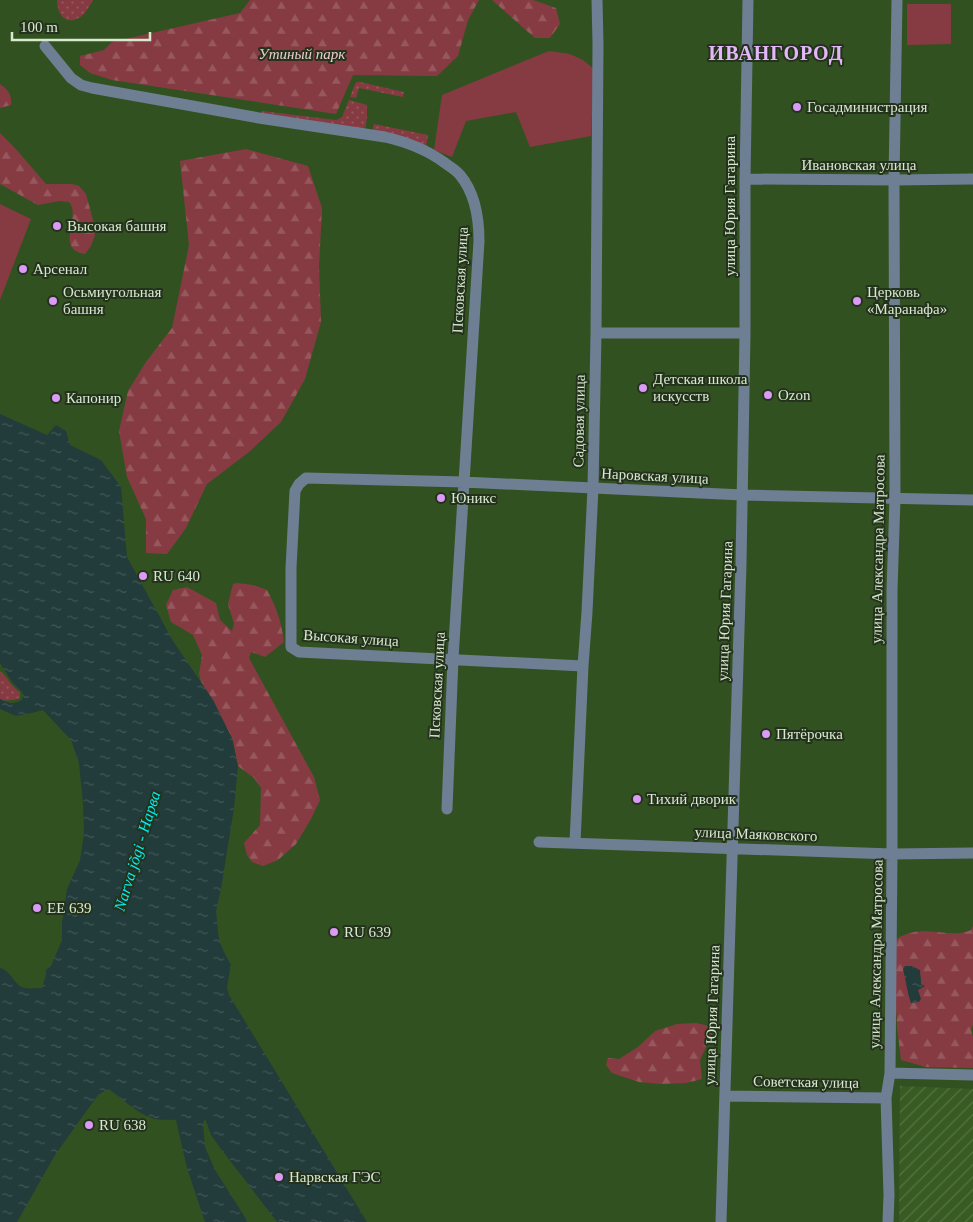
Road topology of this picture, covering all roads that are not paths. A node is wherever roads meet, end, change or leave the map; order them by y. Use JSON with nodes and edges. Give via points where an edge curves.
{"nodes":[{"id":1,"x":597,"y":0,"type":"edge"},
{"id":2,"x":748,"y":0,"type":"edge"},
{"id":3,"x":897,"y":0,"type":"edge"},
{"id":4,"x":44,"y":46,"type":"dead end"},
{"id":5,"x":745,"y":179,"type":"junction"},
{"id":6,"x":973,"y":179,"type":"edge"},
{"id":7,"x":894,"y":180,"type":"junction"},
{"id":8,"x":596,"y":333,"type":"junction"},
{"id":9,"x":745,"y":333,"type":"junction"},
{"id":10,"x":306,"y":478,"type":"joint"},
{"id":11,"x":464,"y":482,"type":"junction"},
{"id":12,"x":593,"y":488,"type":"junction"},
{"id":13,"x":743,"y":495,"type":"junction"},
{"id":14,"x":895,"y":499,"type":"junction"},
{"id":15,"x":973,"y":500,"type":"edge"},
{"id":16,"x":453,"y":659,"type":"junction"},
{"id":17,"x":583,"y":666,"type":"junction"},
{"id":18,"x":447,"y":809,"type":"dead end"},
{"id":19,"x":539,"y":842,"type":"dead end"},
{"id":20,"x":575,"y":843,"type":"junction"},
{"id":21,"x":732,"y":848,"type":"junction"},
{"id":22,"x":973,"y":853,"type":"edge"},
{"id":23,"x":892,"y":854,"type":"junction"},
{"id":24,"x":890,"y":1073,"type":"junction"},
{"id":25,"x":973,"y":1075,"type":"edge"},
{"id":26,"x":725,"y":1096,"type":"junction"},
{"id":27,"x":886,"y":1098,"type":"junction"},
{"id":28,"x":721,"y":1222,"type":"edge"},
{"id":29,"x":888,"y":1222,"type":"edge"}],
"edges":[{"from":1,"to":8,"type":"street","name":"Садовая улица"},
{"from":2,"to":5,"type":"street","name":"улица Юрия Гагарина"},
{"from":3,"to":7,"type":"street","name":"улица Александра Матросова"},
{"from":4,"to":11,"type":"street","name":"Псковская улица","via":[[81,85],[404,141],[428,151],[461,176],[470,191],[479,223]]},
{"from":5,"to":7,"type":"street","name":"Ивановская улица"},
{"from":5,"to":9,"type":"street","name":"улица Юрия Гагарина"},
{"from":6,"to":7,"type":"street","name":"Ивановская улица"},
{"from":7,"to":14,"type":"street","name":"улица Александра Матросова"},
{"from":8,"to":9,"type":"street"},
{"from":8,"to":12,"type":"street","name":"Садовая улица"},
{"from":9,"to":13,"type":"street","name":"улица Юрия Гагарина"},
{"from":10,"to":11,"type":"street","name":"Наровская улица"},
{"from":10,"to":16,"type":"street","name":"Высокая улица","via":[[294,491],[291,647],[299,652]]},
{"from":11,"to":12,"type":"street","name":"Наровская улица"},
{"from":11,"to":16,"type":"street","name":"Псковская улица"},
{"from":12,"to":13,"type":"street","name":"Наровская улица"},
{"from":12,"to":17,"type":"street","name":"Садовая улица"},
{"from":13,"to":14,"type":"street","name":"Наровская улица"},
{"from":13,"to":21,"type":"street","name":"улица Юрия Гагарина"},
{"from":14,"to":15,"type":"street","name":"Наровская улица"},
{"from":14,"to":23,"type":"street","name":"улица Александра Матросова"},
{"from":16,"to":17,"type":"street","name":"Высокая улица"},
{"from":16,"to":18,"type":"street","name":"Псковская улица"},
{"from":17,"to":20,"type":"street","name":"Садовая улица"},
{"from":19,"to":20,"type":"street","name":"улица Маяковского"},
{"from":20,"to":21,"type":"street","name":"улица Маяковского"},
{"from":21,"to":23,"type":"street","name":"улица Маяковского"},
{"from":21,"to":26,"type":"street","name":"улица Юрия Гагарина"},
{"from":22,"to":23,"type":"street","name":"улица Маяковского"},
{"from":23,"to":24,"type":"street","name":"улица Александра Матросова"},
{"from":24,"to":25,"type":"street"},
{"from":24,"to":27,"type":"street","name":"улица Александра Матросова"},
{"from":26,"to":27,"type":"street","name":"Советская улица"},
{"from":26,"to":28,"type":"street","name":"улица Юрия Гагарина"},
{"from":27,"to":29,"type":"street","name":"улица Александра Матросова"}]}
